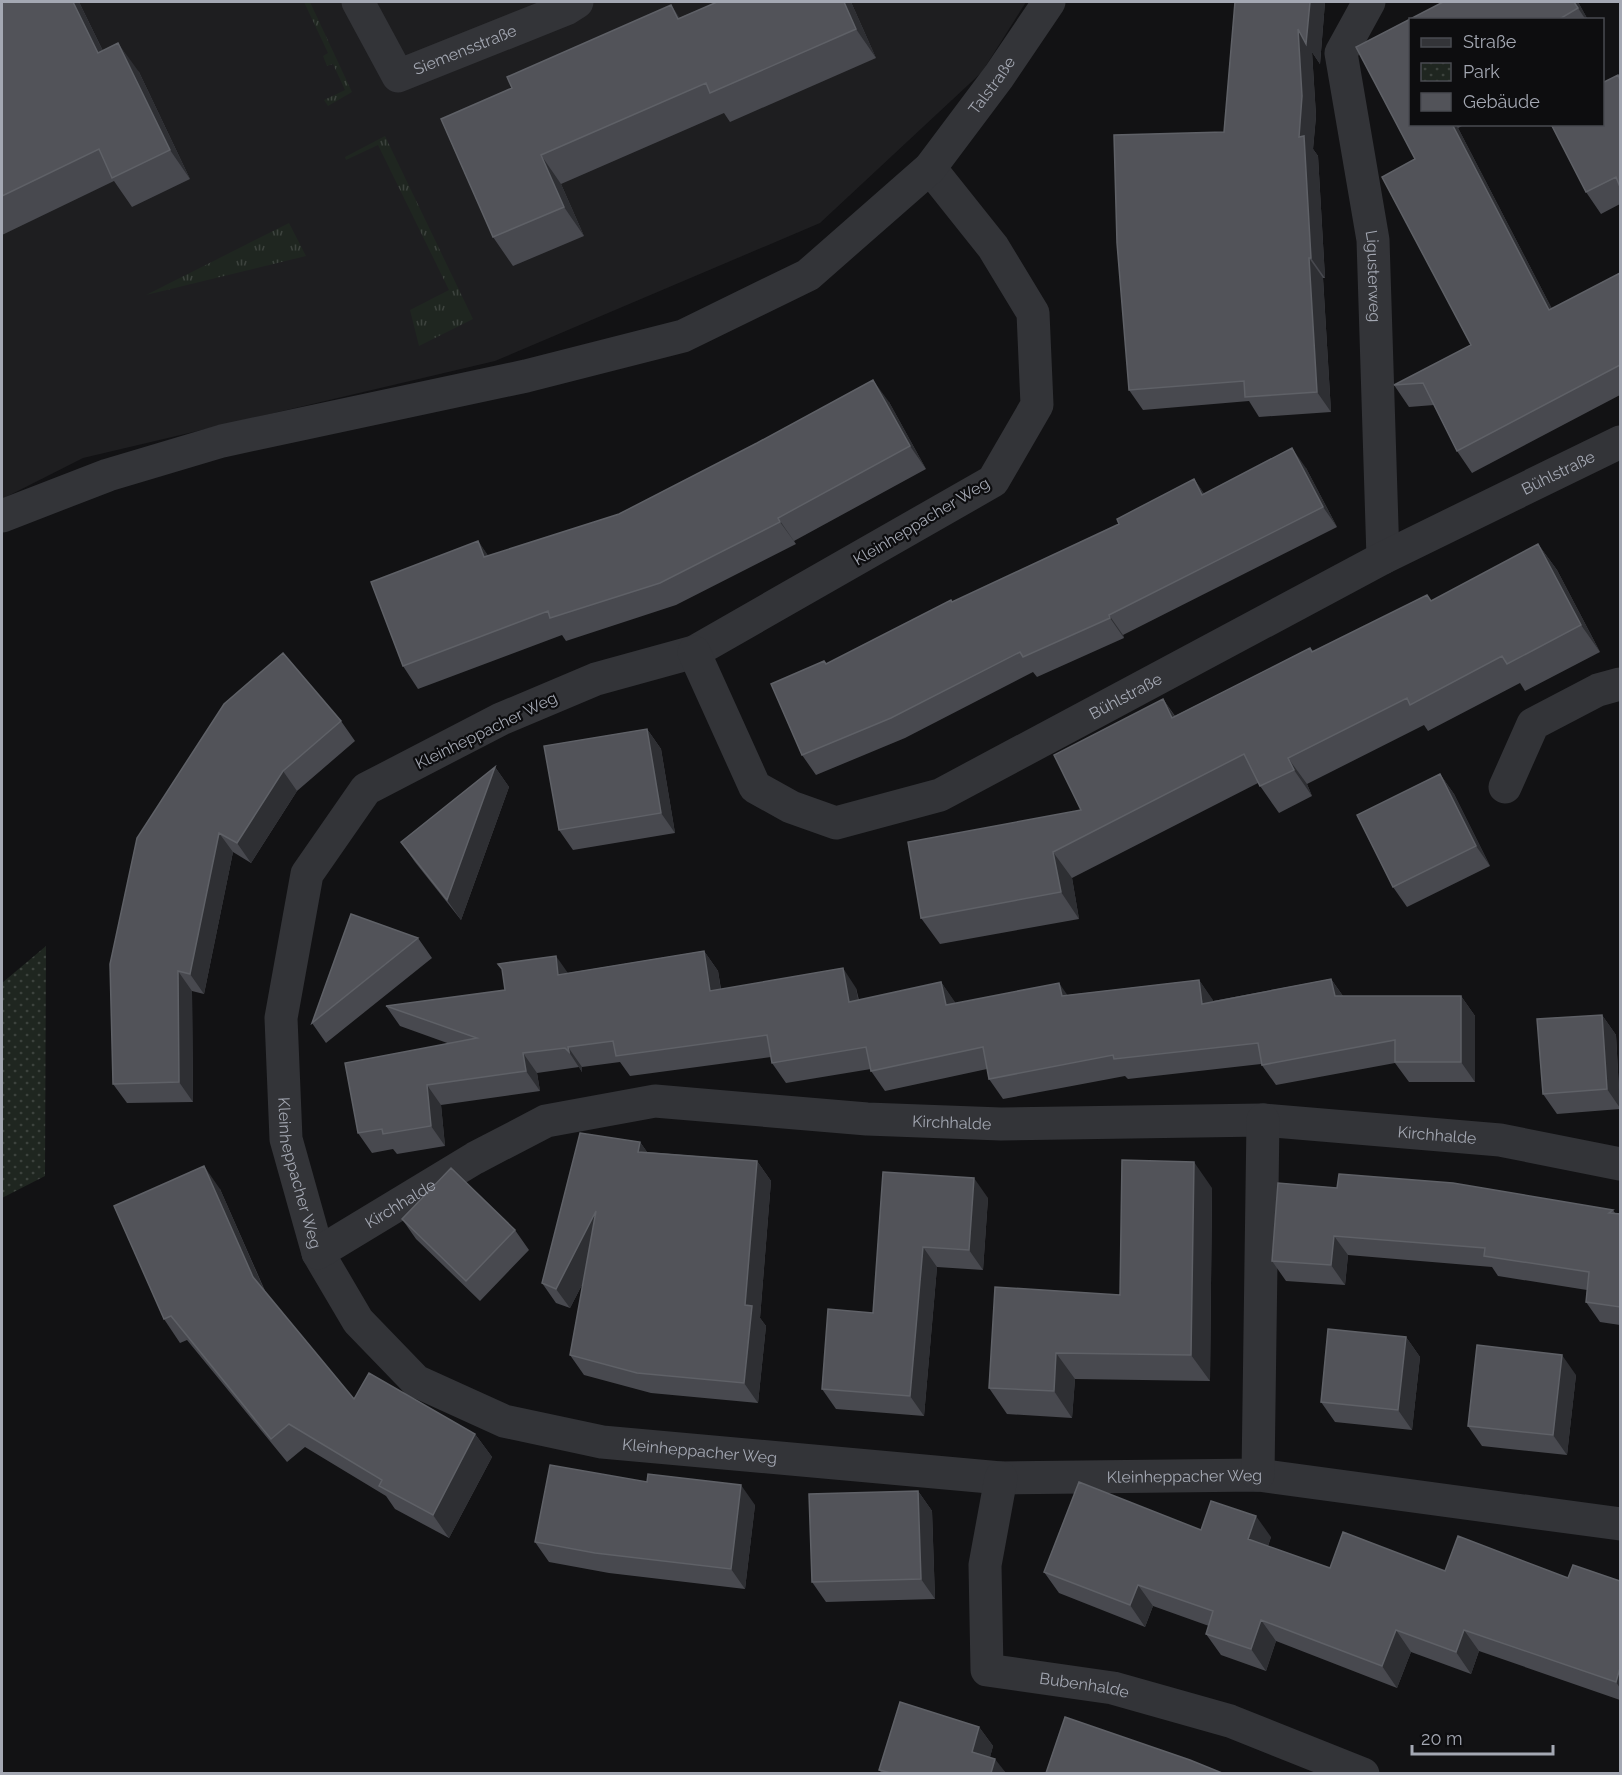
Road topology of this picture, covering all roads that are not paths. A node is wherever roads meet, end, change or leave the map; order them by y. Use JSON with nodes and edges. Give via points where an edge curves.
{"nodes":[{"id":1,"x":358,"y":2,"type":"edge"},
{"id":2,"x":577,"y":2,"type":"edge"},
{"id":3,"x":1049,"y":2,"type":"edge"},
{"id":4,"x":1369,"y":2,"type":"edge"},
{"id":5,"x":930,"y":168,"type":"junction"},
{"id":6,"x":1620,"y":442,"type":"edge"},
{"id":7,"x":2,"y":516,"type":"edge"},
{"id":8,"x":1383,"y":558,"type":"junction"},
{"id":9,"x":694,"y":652,"type":"junction"},
{"id":10,"x":1620,"y":684,"type":"edge"},
{"id":11,"x":1505,"y":787,"type":"dead end"},
{"id":12,"x":1263,"y":1120,"type":"junction"},
{"id":13,"x":1620,"y":1164,"type":"edge"},
{"id":14,"x":318,"y":1253,"type":"junction"},
{"id":15,"x":1258,"y":1475,"type":"junction"},
{"id":16,"x":1001,"y":1478,"type":"junction"},
{"id":17,"x":1620,"y":1524,"type":"edge"},
{"id":18,"x":1363,"y":1773,"type":"edge"}],
"edges":[{"from":1,"to":2,"type":"street","name":"Siemensstraße","via":[[398,76]]},
{"from":3,"to":5,"type":"street","name":"Talstraße"},
{"from":4,"to":8,"type":"street","name":"Ligusterweg","via":[[1341,52],[1373,240]]},
{"from":5,"to":7,"type":"street","name":"Talstraße","via":[[808,275],[683,336],[526,376],[222,441],[108,475]]},
{"from":5,"to":9,"type":"street","name":"Kleinheppacher Weg","via":[[993,247],[1033,313],[1037,405],[993,481]]},
{"from":6,"to":8,"type":"street","name":"Bühlstraße"},
{"from":8,"to":9,"type":"street","name":"Bühlstraße","via":[[940,795],[836,823],[791,807],[755,787]]},
{"from":9,"to":14,"type":"street","name":"Kleinheppacher Weg","via":[[596,679],[501,719],[366,789],[307,874],[281,1018],[286,1139]]},
{"from":10,"to":11,"type":"street","via":[[1598,690],[1533,724]]},
{"from":12,"to":13,"type":"street","name":"Kirchhalde","via":[[1500,1140]]},
{"from":12,"to":14,"type":"street","name":"Kirchhalde","via":[[990,1123],[867,1119],[655,1101],[546,1121],[475,1158]]},
{"from":12,"to":15,"type":"street"},
{"from":14,"to":16,"type":"street","name":"Kleinheppacher Weg","via":[[358,1321],[416,1381],[504,1421],[602,1443]]},
{"from":15,"to":16,"type":"street","name":"Kleinheppacher Weg"},
{"from":15,"to":17,"type":"street","name":"Kleinheppacher Weg"},
{"from":16,"to":18,"type":"street","name":"Bubenhalde","via":[[986,1565],[987,1670],[1113,1688],[1230,1721]]}]}
